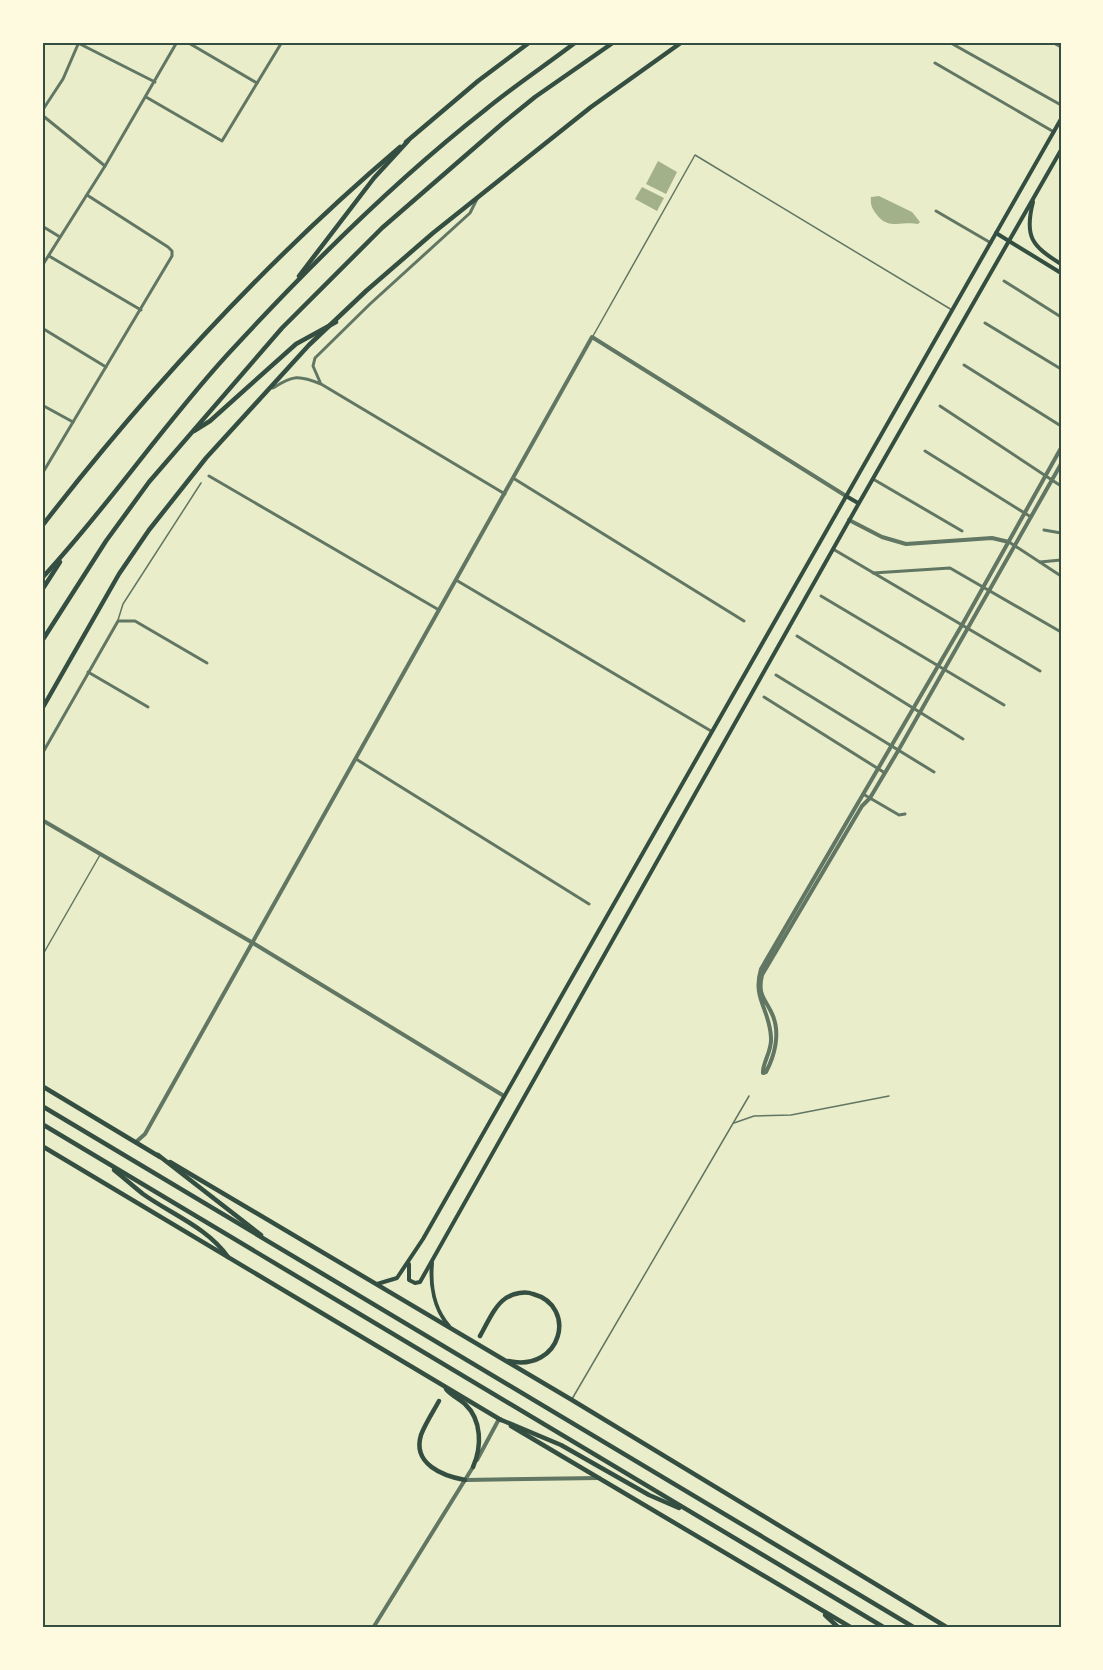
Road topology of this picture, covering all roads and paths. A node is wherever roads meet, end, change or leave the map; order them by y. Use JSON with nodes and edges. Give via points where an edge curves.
{"nodes":[{"id":1,"x":78,"y":42,"type":"edge"},
{"id":2,"x":177,"y":42,"type":"edge"},
{"id":3,"x":187,"y":42,"type":"edge"},
{"id":4,"x":282,"y":42,"type":"edge"},
{"id":5,"x":530,"y":42,"type":"edge"},
{"id":6,"x":576,"y":42,"type":"edge"},
{"id":7,"x":614,"y":42,"type":"edge"},
{"id":8,"x":682,"y":42,"type":"edge"},
{"id":9,"x":949,"y":42,"type":"edge"},
{"id":10,"x":1052,"y":42,"type":"edge"},
{"id":11,"x":1061,"y":47,"type":"edge"},
{"id":12,"x":935,"y":63,"type":"dead end"},
{"id":13,"x":155,"y":82,"type":"junction"},
{"id":14,"x":257,"y":83,"type":"junction"},
{"id":15,"x":146,"y":97,"type":"junction"},
{"id":16,"x":1061,"y":105,"type":"edge"},
{"id":17,"x":42,"y":113,"type":"edge"},
{"id":18,"x":1061,"y":119,"type":"edge"},
{"id":19,"x":1054,"y":132,"type":"junction"},
{"id":20,"x":408,"y":141,"type":"junction"},
{"id":21,"x":1061,"y":150,"type":"edge"},
{"id":22,"x":105,"y":166,"type":"junction"},
{"id":23,"x":87,"y":195,"type":"junction"},
{"id":24,"x":478,"y":195,"type":"junction"},
{"id":25,"x":1035,"y":196,"type":"junction"},
{"id":26,"x":936,"y":211,"type":"dead end"},
{"id":27,"x":42,"y":226,"type":"edge"},
{"id":28,"x":996,"y":233,"type":"junction"},
{"id":29,"x":60,"y":237,"type":"junction"},
{"id":30,"x":1010,"y":241,"type":"junction"},
{"id":31,"x":991,"y":243,"type":"junction"},
{"id":32,"x":49,"y":256,"type":"junction"},
{"id":33,"x":1059,"y":263,"type":"edge"},
{"id":34,"x":42,"y":266,"type":"edge"},
{"id":35,"x":1061,"y":273,"type":"edge"},
{"id":36,"x":1004,"y":281,"type":"dead end"},
{"id":37,"x":288,"y":290,"type":"junction"},
{"id":38,"x":141,"y":310,"type":"junction"},
{"id":39,"x":953,"y":310,"type":"junction"},
{"id":40,"x":1061,"y":317,"type":"edge"},
{"id":41,"x":336,"y":321,"type":"junction"},
{"id":42,"x":985,"y":323,"type":"dead end"},
{"id":43,"x":42,"y":328,"type":"edge"},
{"id":44,"x":592,"y":337,"type":"junction"},
{"id":45,"x":964,"y":365,"type":"dead end"},
{"id":46,"x":106,"y":367,"type":"junction"},
{"id":47,"x":1061,"y":369,"type":"edge"},
{"id":48,"x":321,"y":384,"type":"junction"},
{"id":49,"x":273,"y":388,"type":"junction"},
{"id":50,"x":42,"y":405,"type":"edge"},
{"id":51,"x":940,"y":406,"type":"dead end"},
{"id":52,"x":73,"y":422,"type":"junction"},
{"id":53,"x":1061,"y":426,"type":"edge"},
{"id":54,"x":189,"y":434,"type":"junction"},
{"id":55,"x":1061,"y":448,"type":"edge"},
{"id":56,"x":925,"y":451,"type":"dead end"},
{"id":57,"x":1061,"y":464,"type":"edge"},
{"id":58,"x":42,"y":474,"type":"edge"},
{"id":59,"x":209,"y":476,"type":"dead end"},
{"id":60,"x":1046,"y":476,"type":"junction"},
{"id":61,"x":513,"y":478,"type":"junction"},
{"id":62,"x":873,"y":479,"type":"junction"},
{"id":63,"x":1052,"y":480,"type":"junction"},
{"id":64,"x":201,"y":483,"type":"dead end"},
{"id":65,"x":1061,"y":486,"type":"edge"},
{"id":66,"x":505,"y":494,"type":"junction"},
{"id":67,"x":846,"y":496,"type":"junction"},
{"id":68,"x":858,"y":503,"type":"junction"},
{"id":69,"x":1025,"y":513,"type":"junction"},
{"id":70,"x":1031,"y":517,"type":"junction"},
{"id":71,"x":849,"y":520,"type":"junction"},
{"id":72,"x":42,"y":526,"type":"edge"},
{"id":73,"x":1044,"y":530,"type":"dead end"},
{"id":74,"x":962,"y":531,"type":"dead end"},
{"id":75,"x":1061,"y":533,"type":"edge"},
{"id":76,"x":1009,"y":542,"type":"junction"},
{"id":77,"x":1015,"y":546,"type":"junction"},
{"id":78,"x":833,"y":549,"type":"junction"},
{"id":79,"x":66,"y":552,"type":"junction"},
{"id":80,"x":1061,"y":560,"type":"edge"},
{"id":81,"x":1038,"y":562,"type":"junction"},
{"id":82,"x":873,"y":573,"type":"junction"},
{"id":83,"x":1061,"y":576,"type":"edge"},
{"id":84,"x":42,"y":578,"type":"edge"},
{"id":85,"x":456,"y":580,"type":"junction"},
{"id":86,"x":984,"y":586,"type":"junction"},
{"id":87,"x":990,"y":589,"type":"junction"},
{"id":88,"x":42,"y":590,"type":"edge"},
{"id":89,"x":821,"y":596,"type":"dead end"},
{"id":90,"x":439,"y":610,"type":"junction"},
{"id":91,"x":118,"y":621,"type":"junction"},
{"id":92,"x":744,"y":621,"type":"dead end"},
{"id":93,"x":962,"y":625,"type":"junction"},
{"id":94,"x":968,"y":628,"type":"junction"},
{"id":95,"x":1061,"y":632,"type":"edge"},
{"id":96,"x":797,"y":636,"type":"dead end"},
{"id":97,"x":42,"y":641,"type":"edge"},
{"id":98,"x":207,"y":663,"type":"dead end"},
{"id":99,"x":938,"y":666,"type":"junction"},
{"id":100,"x":945,"y":670,"type":"junction"},
{"id":101,"x":1040,"y":670,"type":"dead end"},
{"id":102,"x":88,"y":672,"type":"junction"},
{"id":103,"x":776,"y":675,"type":"dead end"},
{"id":104,"x":764,"y":697,"type":"dead end"},
{"id":105,"x":1004,"y":705,"type":"dead end"},
{"id":106,"x":148,"y":707,"type":"dead end"},
{"id":107,"x":42,"y":708,"type":"edge"},
{"id":108,"x":914,"y":708,"type":"junction"},
{"id":109,"x":920,"y":712,"type":"junction"},
{"id":110,"x":711,"y":731,"type":"junction"},
{"id":111,"x":963,"y":739,"type":"dead end"},
{"id":112,"x":891,"y":747,"type":"junction"},
{"id":113,"x":898,"y":751,"type":"junction"},
{"id":114,"x":42,"y":754,"type":"edge"},
{"id":115,"x":356,"y":759,"type":"junction"},
{"id":116,"x":877,"y":769,"type":"junction"},
{"id":117,"x":934,"y":772,"type":"dead end"},
{"id":118,"x":885,"y":773,"type":"junction"},
{"id":119,"x":863,"y":794,"type":"junction"},
{"id":120,"x":870,"y":798,"type":"junction"},
{"id":121,"x":905,"y":814,"type":"dead end"},
{"id":122,"x":42,"y":820,"type":"edge"},
{"id":123,"x":100,"y":854,"type":"junction"},
{"id":124,"x":589,"y":904,"type":"dead end"},
{"id":125,"x":253,"y":943,"type":"junction"},
{"id":126,"x":42,"y":956,"type":"edge"},
{"id":127,"x":42,"y":1086,"type":"edge"},
{"id":128,"x":504,"y":1096,"type":"junction"},
{"id":129,"x":748,"y":1096,"type":"dead end"},
{"id":130,"x":889,"y":1096,"type":"dead end"},
{"id":131,"x":42,"y":1106,"type":"edge"},
{"id":132,"x":733,"y":1123,"type":"junction"},
{"id":133,"x":42,"y":1124,"type":"edge"},
{"id":134,"x":136,"y":1142,"type":"junction"},
{"id":135,"x":42,"y":1146,"type":"edge"},
{"id":136,"x":158,"y":1155,"type":"junction"},
{"id":137,"x":100,"y":1159,"type":"junction"},
{"id":138,"x":282,"y":1250,"type":"junction"},
{"id":139,"x":228,"y":1257,"type":"junction"},
{"id":140,"x":432,"y":1259,"type":"junction"},
{"id":141,"x":409,"y":1263,"type":"junction"},
{"id":142,"x":377,"y":1284,"type":"junction"},
{"id":143,"x":453,"y":1329,"type":"junction"},
{"id":144,"x":480,"y":1336,"type":"dead end"},
{"id":145,"x":504,"y":1360,"type":"junction"},
{"id":146,"x":445,"y":1387,"type":"junction"},
{"id":147,"x":572,"y":1400,"type":"junction"},
{"id":148,"x":439,"y":1401,"type":"dead end"},
{"id":149,"x":499,"y":1419,"type":"junction"},
{"id":150,"x":473,"y":1467,"type":"junction"},
{"id":151,"x":599,"y":1478,"type":"junction"},
{"id":152,"x":465,"y":1480,"type":"junction"},
{"id":153,"x":695,"y":1514,"type":"junction"},
{"id":154,"x":816,"y":1608,"type":"junction"},
{"id":155,"x":373,"y":1628,"type":"edge"},
{"id":156,"x":839,"y":1628,"type":"edge"},
{"id":157,"x":852,"y":1628,"type":"edge"},
{"id":158,"x":885,"y":1628,"type":"edge"},
{"id":159,"x":915,"y":1628,"type":"edge"},
{"id":160,"x":948,"y":1628,"type":"edge"}],
"edges":[{"from":1,"to":13,"type":"street"},
{"from":1,"to":17,"type":"street","via":[[63,79]]},
{"from":2,"to":13,"type":"street"},
{"from":3,"to":14,"type":"street"},
{"from":4,"to":14,"type":"street"},
{"from":5,"to":20,"type":"main road"},
{"from":6,"to":37,"type":"main road","via":[[485,109],[422,162]]},
{"from":7,"to":54,"type":"main road","via":[[535,97],[382,228],[282,328]]},
{"from":8,"to":24,"type":"main road"},
{"from":9,"to":16,"type":"street"},
{"from":10,"to":11,"type":"street"},
{"from":12,"to":19,"type":"street"},
{"from":13,"to":15,"type":"street"},
{"from":14,"to":15,"type":"street","via":[[222,141]]},
{"from":15,"to":22,"type":"street"},
{"from":17,"to":22,"type":"street"},
{"from":18,"to":19,"type":"main road"},
{"from":19,"to":28,"type":"main road"},
{"from":20,"to":37,"type":"main road","via":[[374,178]]},
{"from":20,"to":72,"type":"main road","via":[[327,211],[243,293],[146,397]]},
{"from":21,"to":25,"type":"main road"},
{"from":22,"to":23,"type":"street"},
{"from":23,"to":29,"type":"street"},
{"from":23,"to":38,"type":"street","via":[[172,251]]},
{"from":24,"to":41,"type":"main road"},
{"from":24,"to":48,"type":"street","via":[[470,213],[315,357],[313,366]]},
{"from":25,"to":30,"type":"main road"},
{"from":25,"to":33,"type":"main road","via":[[1028,228],[1030,237]]},
{"from":26,"to":31,"type":"street"},
{"from":27,"to":29,"type":"street"},
{"from":28,"to":30,"type":"main road"},
{"from":28,"to":31,"type":"main road"},
{"from":29,"to":32,"type":"street"},
{"from":30,"to":35,"type":"main road"},
{"from":30,"to":62,"type":"main road"},
{"from":31,"to":39,"type":"main road"},
{"from":32,"to":34,"type":"street"},
{"from":32,"to":38,"type":"street"},
{"from":36,"to":40,"type":"street"},
{"from":37,"to":79,"type":"main road","via":[[212,374]]},
{"from":38,"to":46,"type":"street"},
{"from":39,"to":44,"type":"lane","via":[[695,155]]},
{"from":39,"to":67,"type":"main road"},
{"from":41,"to":49,"type":"main road","via":[[309,345]]},
{"from":41,"to":54,"type":"main road","via":[[296,344],[210,421]]},
{"from":42,"to":47,"type":"street"},
{"from":43,"to":46,"type":"street"},
{"from":44,"to":61,"type":"street"},
{"from":44,"to":67,"type":"street"},
{"from":45,"to":53,"type":"street"},
{"from":46,"to":52,"type":"street"},
{"from":48,"to":49,"type":"street","via":[[298,376]]},
{"from":48,"to":66,"type":"street"},
{"from":49,"to":107,"type":"main road","via":[[206,458],[149,530],[119,574]]},
{"from":50,"to":52,"type":"street"},
{"from":51,"to":60,"type":"street"},
{"from":52,"to":58,"type":"street"},
{"from":54,"to":97,"type":"main road","via":[[106,541]]},
{"from":55,"to":60,"type":"street"},
{"from":56,"to":69,"type":"street"},
{"from":57,"to":63,"type":"street"},
{"from":59,"to":90,"type":"street"},
{"from":60,"to":63,"type":"street"},
{"from":60,"to":69,"type":"street"},
{"from":61,"to":66,"type":"street"},
{"from":61,"to":92,"type":"street"},
{"from":62,"to":68,"type":"main road"},
{"from":62,"to":74,"type":"street"},
{"from":63,"to":65,"type":"street"},
{"from":63,"to":70,"type":"street"},
{"from":64,"to":91,"type":"lane","via":[[123,604]]},
{"from":66,"to":85,"type":"street"},
{"from":67,"to":68,"type":"main road"},
{"from":67,"to":110,"type":"main road"},
{"from":68,"to":71,"type":"main road"},
{"from":69,"to":70,"type":"street"},
{"from":69,"to":76,"type":"street"},
{"from":70,"to":77,"type":"street"},
{"from":71,"to":76,"type":"street","via":[[906,544],[992,538]]},
{"from":71,"to":78,"type":"main road"},
{"from":73,"to":75,"type":"street"},
{"from":76,"to":77,"type":"street"},
{"from":76,"to":86,"type":"street"},
{"from":77,"to":81,"type":"street"},
{"from":77,"to":87,"type":"street"},
{"from":78,"to":82,"type":"street"},
{"from":78,"to":140,"type":"main road"},
{"from":79,"to":84,"type":"main road"},
{"from":79,"to":88,"type":"main road"},
{"from":80,"to":81,"type":"street"},
{"from":81,"to":83,"type":"street"},
{"from":82,"to":86,"type":"street","via":[[950,568]]},
{"from":82,"to":93,"type":"street"},
{"from":85,"to":90,"type":"street"},
{"from":85,"to":110,"type":"street"},
{"from":86,"to":87,"type":"street"},
{"from":86,"to":93,"type":"street"},
{"from":87,"to":94,"type":"street"},
{"from":87,"to":95,"type":"street"},
{"from":89,"to":99,"type":"street"},
{"from":90,"to":115,"type":"street"},
{"from":91,"to":98,"type":"street","via":[[135,621]]},
{"from":91,"to":102,"type":"street"},
{"from":93,"to":94,"type":"street"},
{"from":93,"to":99,"type":"street"},
{"from":94,"to":100,"type":"street"},
{"from":94,"to":101,"type":"street"},
{"from":96,"to":108,"type":"street"},
{"from":99,"to":100,"type":"street"},
{"from":99,"to":108,"type":"street"},
{"from":100,"to":105,"type":"street"},
{"from":100,"to":109,"type":"street"},
{"from":102,"to":106,"type":"street"},
{"from":102,"to":114,"type":"street"},
{"from":103,"to":112,"type":"street"},
{"from":104,"to":116,"type":"street"},
{"from":108,"to":109,"type":"street"},
{"from":108,"to":112,"type":"street"},
{"from":109,"to":111,"type":"street"},
{"from":109,"to":113,"type":"street"},
{"from":110,"to":128,"type":"main road"},
{"from":112,"to":113,"type":"street"},
{"from":112,"to":116,"type":"street"},
{"from":113,"to":117,"type":"street"},
{"from":113,"to":118,"type":"street"},
{"from":115,"to":124,"type":"street"},
{"from":115,"to":125,"type":"street"},
{"from":116,"to":118,"type":"street"},
{"from":116,"to":119,"type":"street"},
{"from":118,"to":120,"type":"street"},
{"from":119,"to":120,"type":"street"},
{"from":119,"to":120,"type":"street","via":[[761,969],[757,982],[771,1041],[763,1073],[772,1061],[777,1033],[759,987],[762,975]]},
{"from":120,"to":121,"type":"street","via":[[899,815]]},
{"from":122,"to":123,"type":"street"},
{"from":123,"to":125,"type":"street"},
{"from":123,"to":126,"type":"lane"},
{"from":125,"to":128,"type":"street"},
{"from":125,"to":134,"type":"street","via":[[145,1134]]},
{"from":127,"to":134,"type":"main road"},
{"from":128,"to":141,"type":"main road"},
{"from":129,"to":132,"type":"lane"},
{"from":130,"to":132,"type":"lane","via":[[791,1114],[754,1116]]},
{"from":131,"to":138,"type":"main road"},
{"from":132,"to":147,"type":"lane"},
{"from":133,"to":137,"type":"main road"},
{"from":134,"to":136,"type":"main road"},
{"from":135,"to":139,"type":"main road"},
{"from":136,"to":138,"type":"main road"},
{"from":136,"to":142,"type":"main road"},
{"from":137,"to":139,"type":"main road","via":[[143,1194],[201,1231]]},
{"from":137,"to":153,"type":"main road"},
{"from":138,"to":159,"type":"main road"},
{"from":139,"to":146,"type":"main road"},
{"from":140,"to":141,"type":"main road","via":[[423,1277],[415,1283],[409,1280]]},
{"from":140,"to":143,"type":"main road","via":[[436,1304]]},
{"from":141,"to":142,"type":"main road","via":[[398,1278]]},
{"from":142,"to":143,"type":"main road"},
{"from":143,"to":145,"type":"main road"},
{"from":144,"to":145,"type":"main road","via":[[507,1297],[530,1293],[546,1300],[554,1308],[559,1323],[553,1347],[532,1362]]},
{"from":145,"to":147,"type":"main road"},
{"from":146,"to":149,"type":"main road"},
{"from":146,"to":150,"type":"main road","via":[[476,1417],[479,1447]]},
{"from":147,"to":160,"type":"main road"},
{"from":148,"to":152,"type":"main road","via":[[422,1433],[421,1451],[435,1471]]},
{"from":149,"to":150,"type":"street"},
{"from":149,"to":151,"type":"main road"},
{"from":149,"to":153,"type":"main road","via":[[561,1445],[649,1496]]},
{"from":150,"to":152,"type":"street"},
{"from":151,"to":152,"type":"street"},
{"from":151,"to":154,"type":"main road"},
{"from":152,"to":155,"type":"street"},
{"from":153,"to":158,"type":"main road"},
{"from":154,"to":156,"type":"main road"},
{"from":154,"to":157,"type":"main road"}]}
